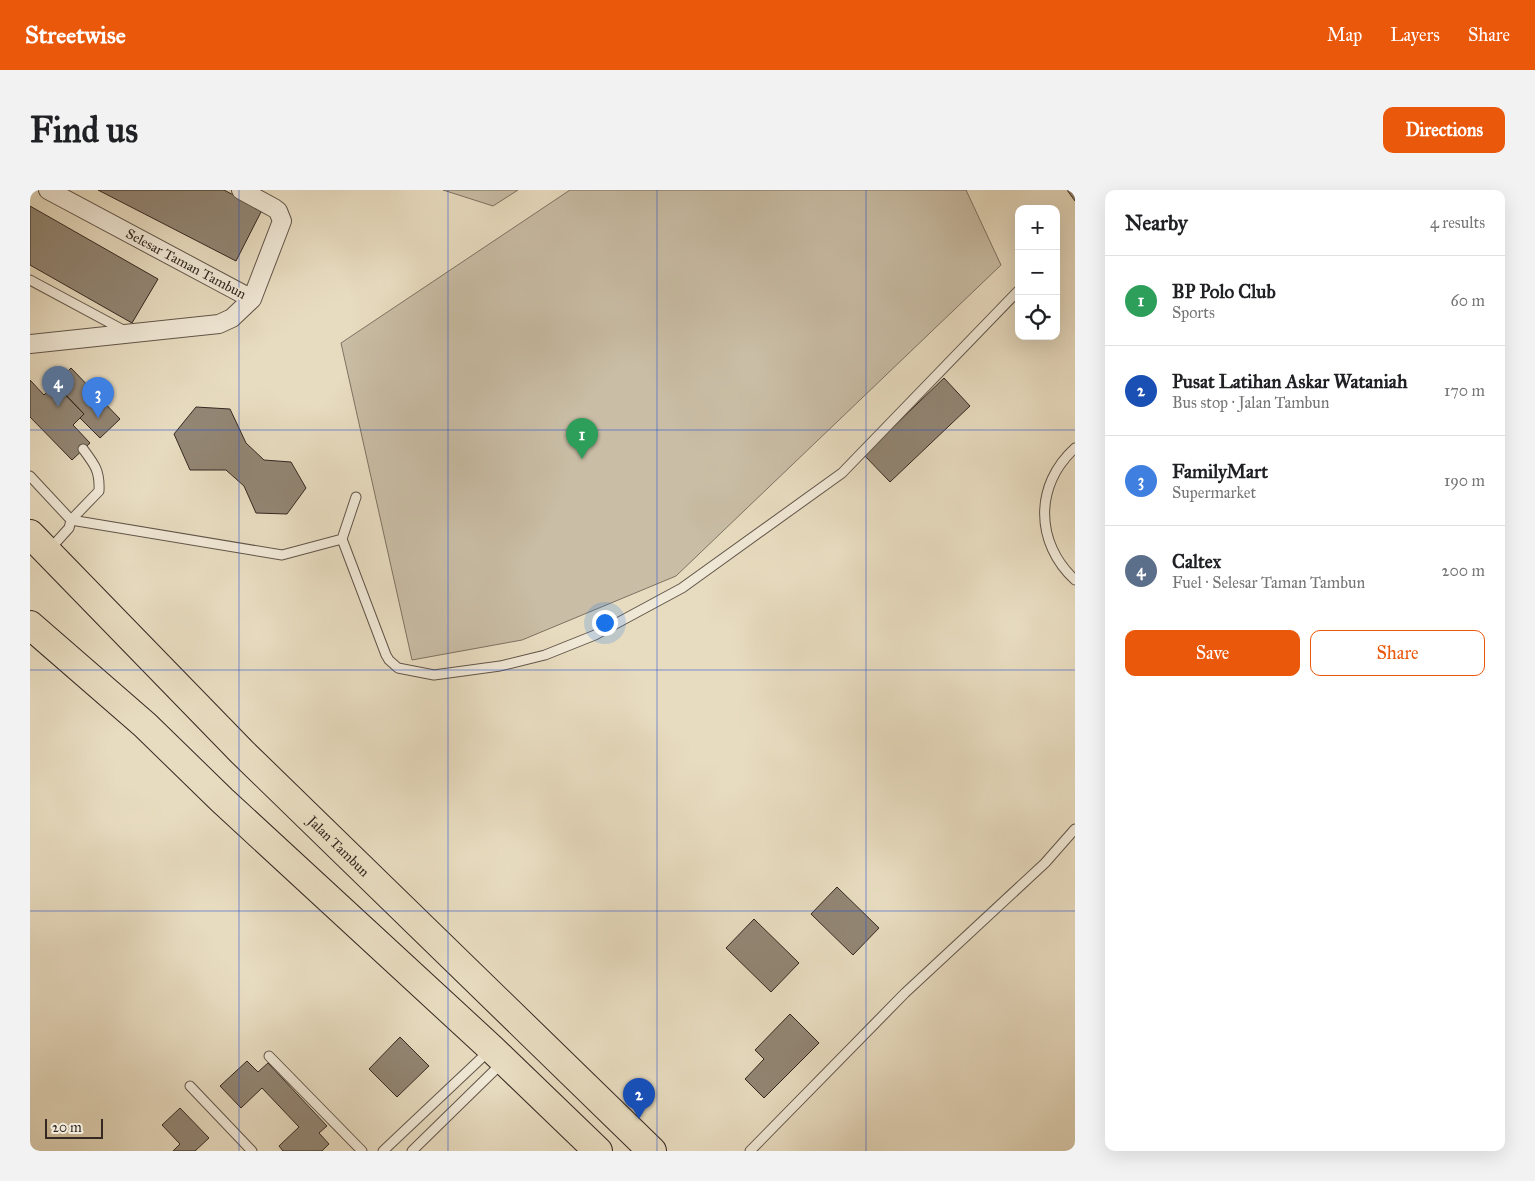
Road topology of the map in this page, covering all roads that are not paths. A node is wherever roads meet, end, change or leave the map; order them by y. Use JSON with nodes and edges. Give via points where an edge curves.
{"nodes":[{"id":1,"x":48,"y":190,"type":"edge"},
{"id":2,"x":241,"y":190,"type":"edge"},
{"id":3,"x":30,"y":280,"type":"edge"},
{"id":4,"x":1015,"y":294,"type":"edge"},
{"id":5,"x":252,"y":299,"type":"junction"},
{"id":6,"x":131,"y":334,"type":"junction"},
{"id":7,"x":30,"y":344,"type":"edge"},
{"id":8,"x":1075,"y":448,"type":"edge"},
{"id":9,"x":83,"y":449,"type":"dead end"},
{"id":10,"x":30,"y":476,"type":"edge"},
{"id":11,"x":356,"y":497,"type":"dead end"},
{"id":12,"x":71,"y":520,"type":"junction"},
{"id":13,"x":342,"y":539,"type":"junction"},
{"id":14,"x":36,"y":545,"type":"edge"},
{"id":15,"x":1075,"y":580,"type":"edge"},
{"id":16,"x":32,"y":631,"type":"edge"},
{"id":17,"x":1075,"y":829,"type":"edge"},
{"id":18,"x":410,"y":915,"type":"junction"},
{"id":19,"x":500,"y":1053,"type":"junction"},
{"id":20,"x":269,"y":1056,"type":"dead end"},
{"id":21,"x":190,"y":1086,"type":"dead end"},
{"id":22,"x":629,"y":1128,"type":"junction"},
{"id":23,"x":589,"y":1148,"type":"edge"},
{"id":24,"x":252,"y":1151,"type":"edge"},
{"id":25,"x":362,"y":1151,"type":"edge"},
{"id":26,"x":383,"y":1151,"type":"edge"},
{"id":27,"x":412,"y":1151,"type":"edge"},
{"id":28,"x":652,"y":1151,"type":"edge"},
{"id":29,"x":750,"y":1151,"type":"edge"}],
"edges":[{"from":1,"to":5,"type":"street","name":"Selesar Taman Tambun"},
{"from":2,"to":5,"type":"street","via":[[274,208],[282,221]]},
{"from":3,"to":6,"type":"lane"},
{"from":4,"to":13,"type":"lane","via":[[842,473],[682,588],[594,634],[545,655],[500,666],[438,675],[398,668],[386,655]]},
{"from":5,"to":6,"type":"street","name":"Selesar Taman Tambun","via":[[224,323]]},
{"from":6,"to":7,"type":"street","name":"Selesar Taman Tambun"},
{"from":8,"to":15,"type":"lane","via":[[1050,481],[1043,517],[1050,546]]},
{"from":9,"to":12,"type":"lane","via":[[97,468],[99,491]]},
{"from":10,"to":12,"type":"lane"},
{"from":11,"to":13,"type":"lane"},
{"from":12,"to":13,"type":"lane","via":[[282,555]]},
{"from":12,"to":14,"type":"lane","via":[[69,528]]},
{"from":14,"to":18,"type":"main road","name":"Jalan Tambun"},
{"from":16,"to":19,"type":"main road","via":[[145,725],[222,800]]},
{"from":17,"to":29,"type":"lane","via":[[1045,863],[905,993]]},
{"from":18,"to":19,"type":"main road","via":[[429,953],[486,1012],[497,1032]]},
{"from":18,"to":22,"type":"main road","name":"Jalan Tambun"},
{"from":19,"to":22,"type":"main road","via":[[542,1067],[593,1109]]},
{"from":19,"to":23,"type":"main road"},
{"from":19,"to":26,"type":"lane"},
{"from":19,"to":27,"type":"lane"},
{"from":20,"to":25,"type":"lane"},
{"from":21,"to":24,"type":"lane"},
{"from":22,"to":28,"type":"main road","name":"Jalan Tambun"}]}
